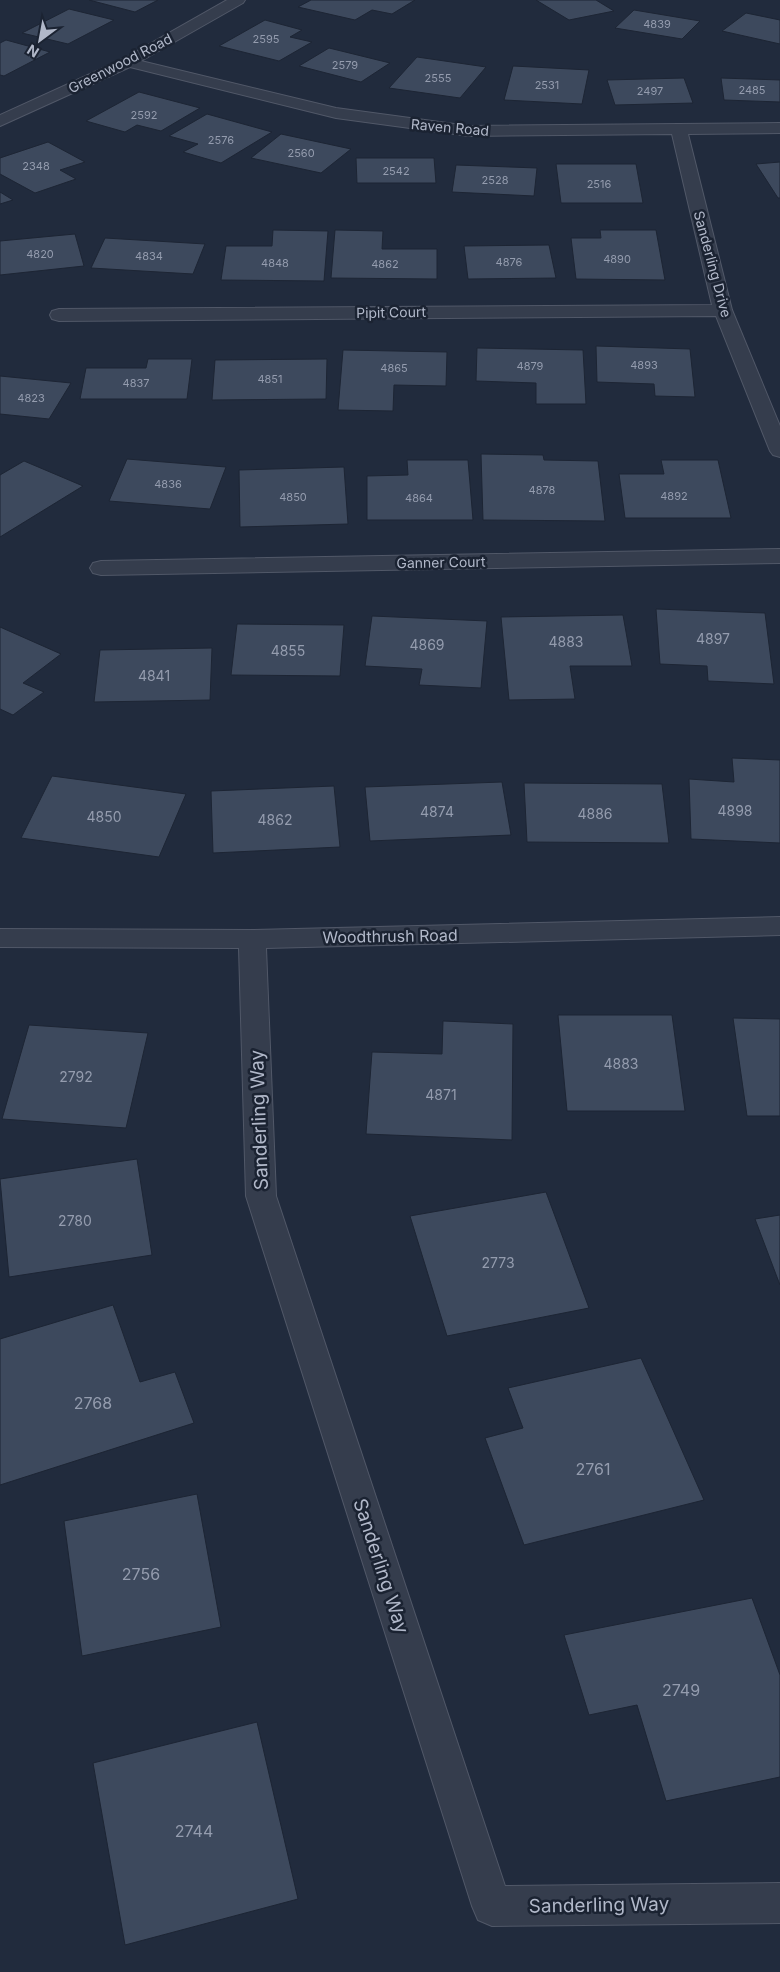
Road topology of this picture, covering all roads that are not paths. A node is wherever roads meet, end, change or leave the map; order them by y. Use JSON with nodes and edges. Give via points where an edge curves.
{"nodes":[{"id":1,"x":238,"y":0,"type":"edge"},
{"id":2,"x":128,"y":62,"type":"junction"},
{"id":3,"x":0,"y":121,"type":"edge"},
{"id":4,"x":780,"y":128,"type":"edge"},
{"id":5,"x":679,"y":130,"type":"junction"},
{"id":6,"x":722,"y":310,"type":"junction"},
{"id":7,"x":59,"y":315,"type":"dead end"},
{"id":8,"x":780,"y":451,"type":"edge"},
{"id":9,"x":780,"y":556,"type":"edge"},
{"id":10,"x":101,"y":568,"type":"dead end"},
{"id":11,"x":780,"y":926,"type":"edge"},
{"id":12,"x":0,"y":938,"type":"edge"},
{"id":13,"x":252,"y":939,"type":"junction"},
{"id":14,"x":780,"y":1903,"type":"edge"}],
"edges":[{"from":1,"to":2,"type":"street","name":"Greenwood Road"},
{"from":2,"to":3,"type":"street","name":"Greenwood Road"},
{"from":2,"to":5,"type":"street","name":"Raven Road","via":[[336,113],[470,131]]},
{"from":4,"to":5,"type":"street","name":"Raven Road"},
{"from":5,"to":6,"type":"street","name":"Sanderling Drive"},
{"from":6,"to":7,"type":"street","name":"Pipit Court"},
{"from":6,"to":8,"type":"street","name":"Sanderling Drive"},
{"from":9,"to":10,"type":"street","name":"Ganner Court"},
{"from":11,"to":13,"type":"street","name":"Woodthrush Road"},
{"from":12,"to":13,"type":"street","name":"Woodthrush Road"},
{"from":13,"to":14,"type":"street","name":"Sanderling Way","via":[[261,1196],[492,1906]]}]}
